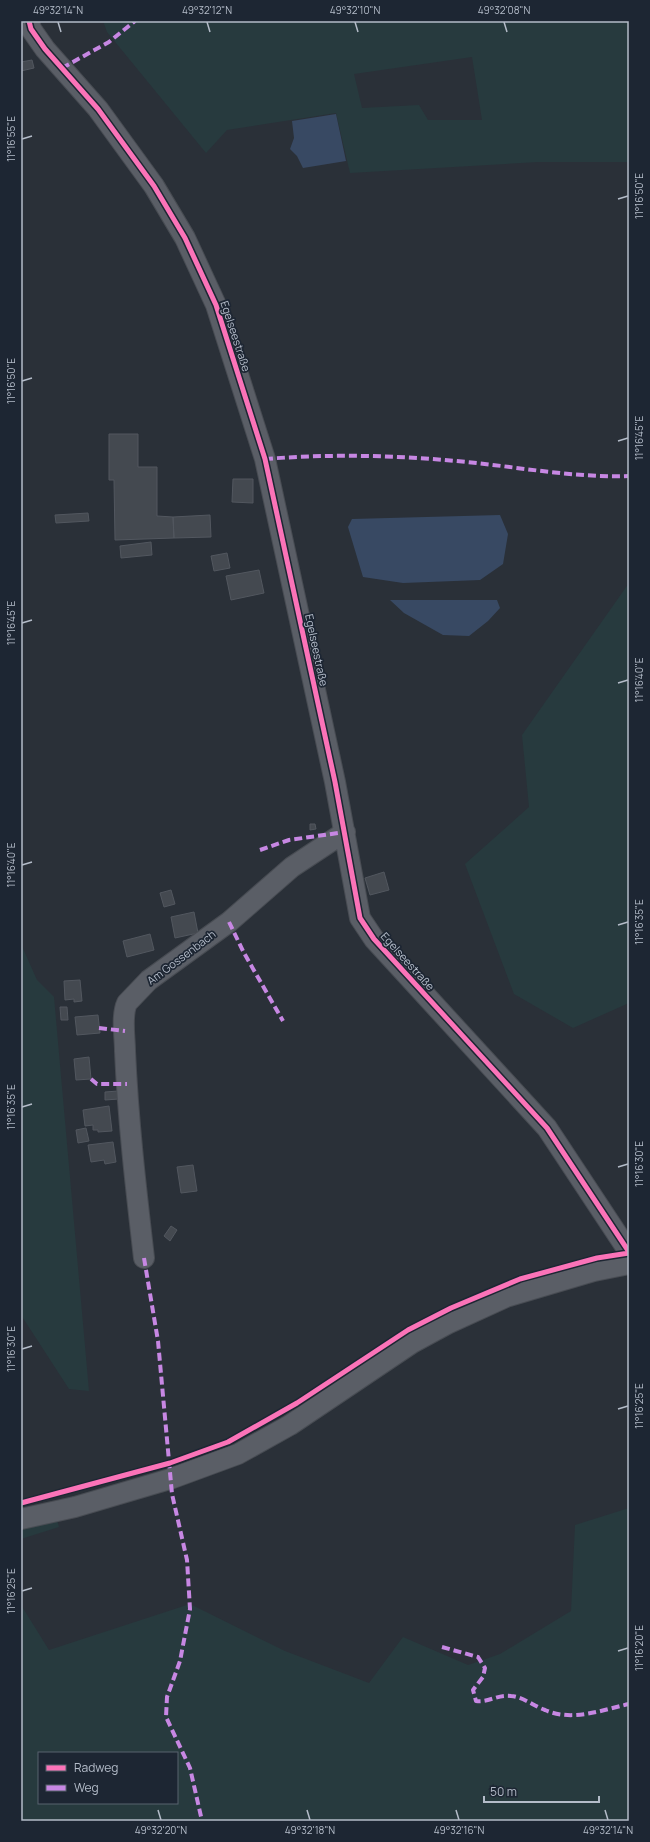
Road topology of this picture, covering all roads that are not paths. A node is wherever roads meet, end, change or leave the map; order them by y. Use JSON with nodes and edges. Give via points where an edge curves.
{"nodes":[{"id":1,"x":28,"y":21,"type":"edge"},
{"id":2,"x":345,"y":832,"type":"junction"},
{"id":3,"x":629,"y":1252,"type":"edge"},
{"id":4,"x":144,"y":1258,"type":"dead end"},
{"id":5,"x":629,"y":1264,"type":"edge"},
{"id":6,"x":21,"y":1519,"type":"edge"}],
"edges":[{"from":1,"to":2,"type":"street","name":"Egelseestraße","via":[[45,49],[98,109],[154,186],[186,238],[216,305],[265,460]]},
{"from":2,"to":3,"type":"street","name":"Egelseestraße","via":[[360,918],[374,939],[547,1128]]},
{"from":2,"to":4,"type":"street","name":"Am Gossenbach","via":[[292,866],[228,922],[149,980],[127,1003],[126,1084]]},
{"from":5,"to":6,"type":"street","via":[[616,1265],[547,1284],[506,1297],[464,1315],[412,1343],[290,1425],[238,1454],[170,1479],[75,1507]]}]}
